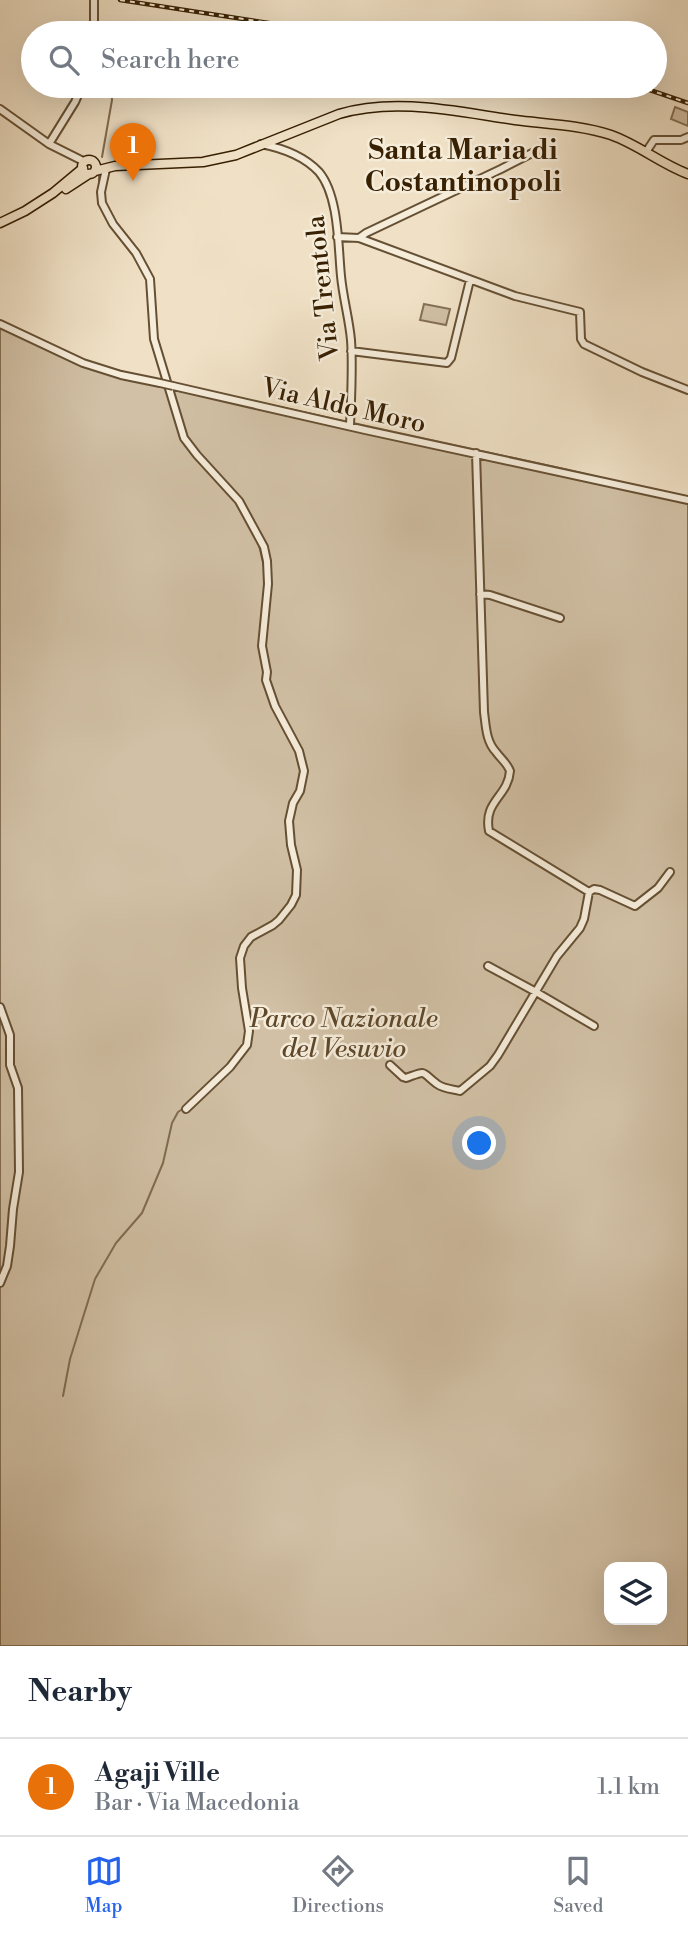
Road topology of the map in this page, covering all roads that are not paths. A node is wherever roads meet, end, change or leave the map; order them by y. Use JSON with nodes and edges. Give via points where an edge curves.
{"nodes":[{"id":1,"x":94,"y":0,"type":"edge"},
{"id":2,"x":94,"y":21,"type":"edge"},
{"id":3,"x":77,"y":98,"type":"edge"},
{"id":4,"x":0,"y":109,"type":"edge"},
{"id":5,"x":688,"y":137,"type":"edge"},
{"id":6,"x":49,"y":144,"type":"junction"},
{"id":7,"x":261,"y":144,"type":"junction"},
{"id":8,"x":538,"y":150,"type":"dead end"},
{"id":9,"x":646,"y":152,"type":"junction"},
{"id":10,"x":115,"y":166,"type":"junction"},
{"id":11,"x":89,"y":167,"type":"junction"},
{"id":12,"x":106,"y":169,"type":"junction"},
{"id":13,"x":688,"y":174,"type":"edge"},
{"id":14,"x":0,"y":223,"type":"edge"},
{"id":15,"x":337,"y":237,"type":"junction"},
{"id":16,"x":359,"y":238,"type":"junction"},
{"id":17,"x":470,"y":279,"type":"junction"},
{"id":18,"x":0,"y":324,"type":"edge"},
{"id":19,"x":351,"y":351,"type":"junction"},
{"id":20,"x":688,"y":390,"type":"edge"},
{"id":21,"x":350,"y":426,"type":"junction"},
{"id":22,"x":477,"y":453,"type":"junction"},
{"id":23,"x":688,"y":500,"type":"edge"},
{"id":24,"x":480,"y":594,"type":"junction"},
{"id":25,"x":561,"y":618,"type":"dead end"},
{"id":26,"x":670,"y":872,"type":"dead end"},
{"id":27,"x":589,"y":892,"type":"junction"},
{"id":28,"x":488,"y":966,"type":"dead end"},
{"id":29,"x":536,"y":992,"type":"junction"},
{"id":30,"x":0,"y":1007,"type":"edge"},
{"id":31,"x":594,"y":1026,"type":"dead end"},
{"id":32,"x":390,"y":1065,"type":"dead end"},
{"id":33,"x":186,"y":1109,"type":"dead end"},
{"id":34,"x":0,"y":1283,"type":"edge"}],
"edges":[{"from":1,"to":2,"type":"street"},
{"from":3,"to":6,"type":"street"},
{"from":4,"to":6,"type":"street"},
{"from":5,"to":9,"type":"street","via":[[654,140]]},
{"from":6,"to":11,"type":"street"},
{"from":7,"to":9,"type":"main road","via":[[352,110],[405,106],[575,127],[610,135]]},
{"from":7,"to":10,"type":"main road","via":[[219,160]]},
{"from":7,"to":15,"type":"street","name":"Via Trentola","via":[[293,154],[320,173],[330,191]]},
{"from":8,"to":16,"type":"street"},
{"from":9,"to":13,"type":"main road"},
{"from":10,"to":11,"type":"main road"},
{"from":10,"to":12,"type":"main road"},
{"from":11,"to":12,"type":"main road"},
{"from":11,"to":14,"type":"main road","via":[[63,191]]},
{"from":12,"to":33,"type":"street","via":[[102,203],[150,279],[154,338],[184,438],[239,501],[264,547],[266,680],[304,771],[289,821],[296,895],[279,920],[251,937],[240,958],[247,1045]]},
{"from":15,"to":16,"type":"street"},
{"from":15,"to":19,"type":"street","name":"Via Trentola"},
{"from":16,"to":17,"type":"street"},
{"from":17,"to":19,"type":"street","via":[[447,363]]},
{"from":17,"to":20,"type":"street","via":[[580,312],[584,344]]},
{"from":18,"to":21,"type":"street","name":"Via Aldo Moro","bridge":true,"via":[[83,363],[121,375]]},
{"from":19,"to":21,"type":"street","name":"Via Trentola"},
{"from":21,"to":22,"type":"street","name":"Via Aldo Moro"},
{"from":22,"to":23,"type":"street","name":"Via Aldo Moro"},
{"from":22,"to":24,"type":"street"},
{"from":24,"to":25,"type":"street"},
{"from":24,"to":27,"type":"street","via":[[487,737],[510,771],[488,814],[489,831]]},
{"from":26,"to":27,"type":"street","via":[[635,906],[600,890]]},
{"from":27,"to":29,"type":"street","via":[[580,928]]},
{"from":28,"to":29,"type":"street"},
{"from":29,"to":31,"type":"street"},
{"from":29,"to":32,"type":"street","via":[[490,1066],[460,1091],[438,1085],[419,1072],[406,1078]]},
{"from":30,"to":34,"type":"street","via":[[10,1035],[10,1065],[18,1088],[19,1172],[7,1266]]}]}
